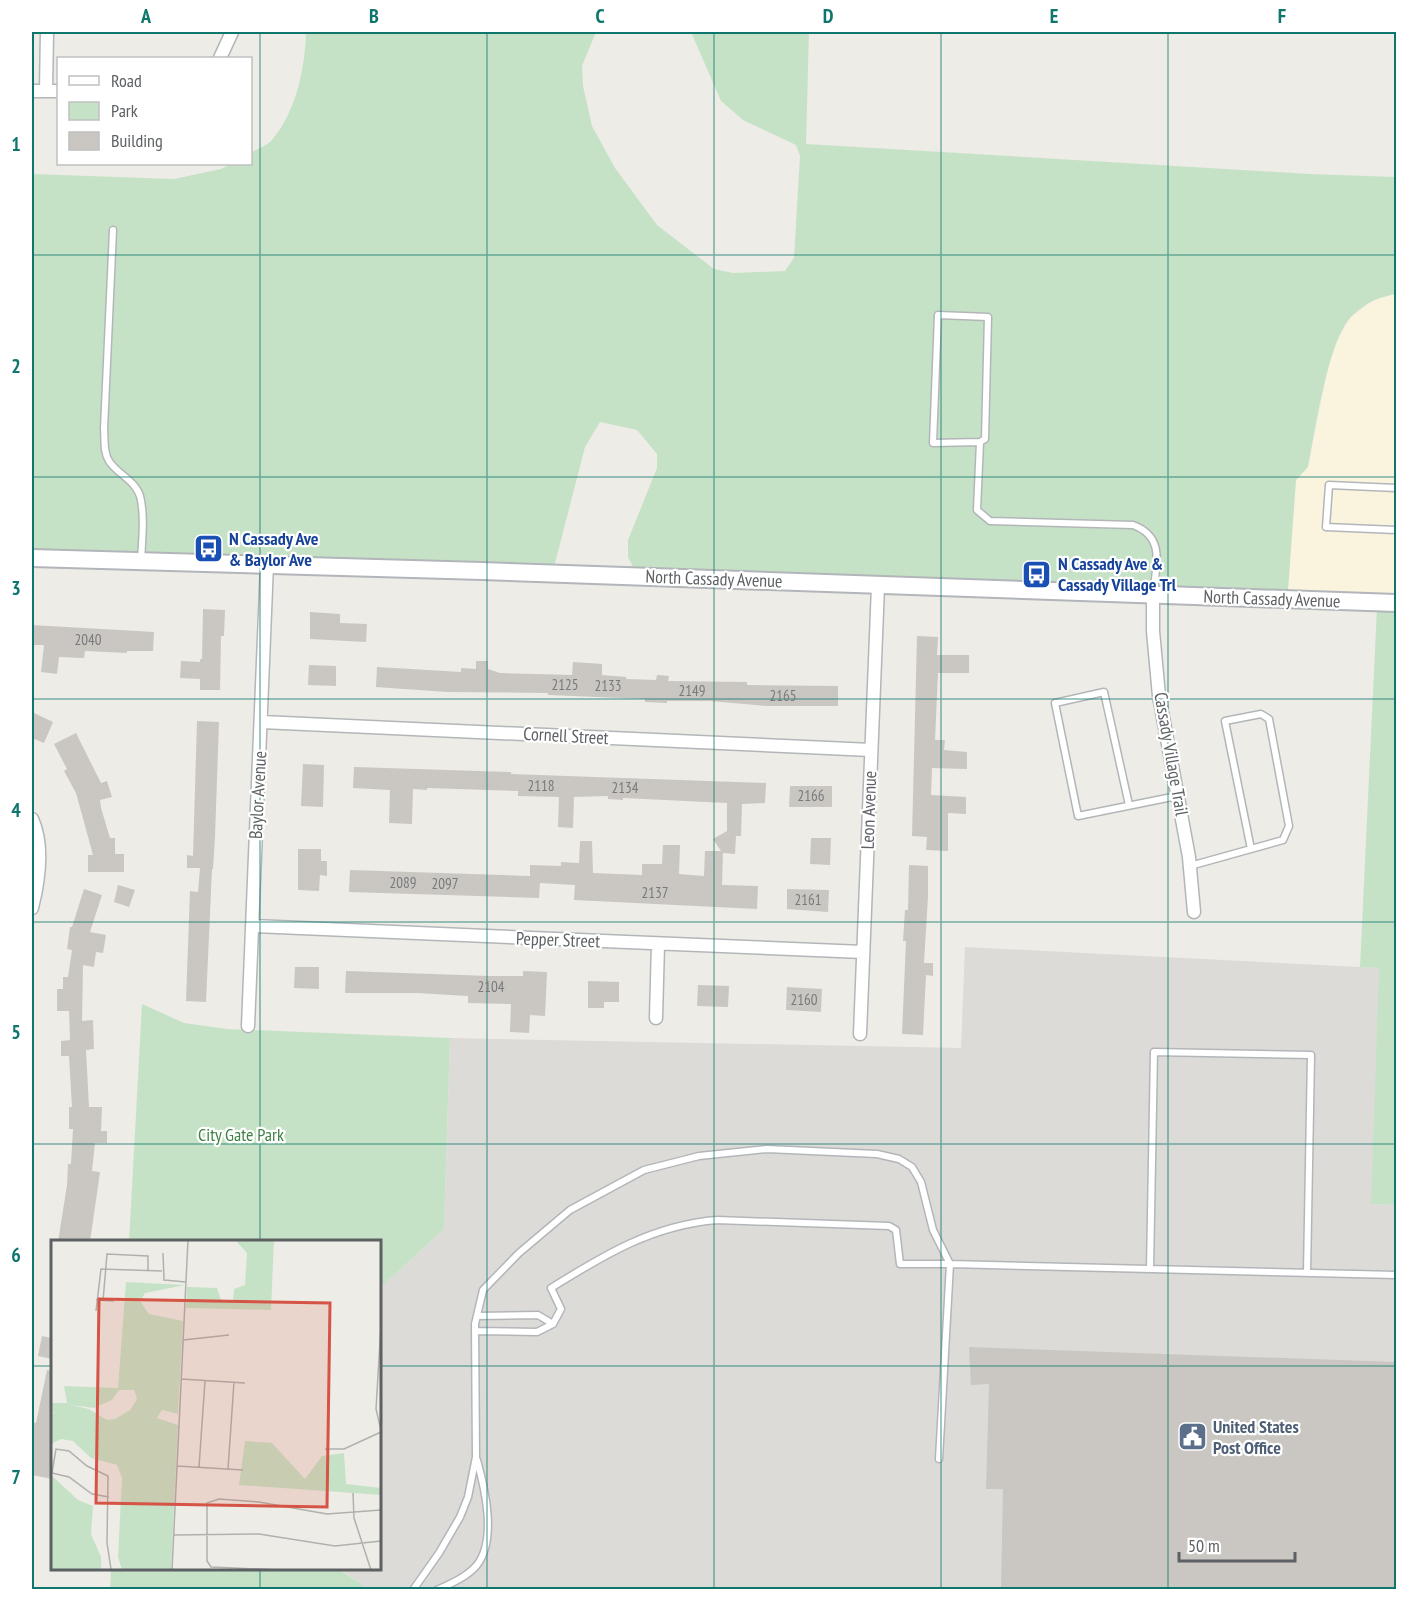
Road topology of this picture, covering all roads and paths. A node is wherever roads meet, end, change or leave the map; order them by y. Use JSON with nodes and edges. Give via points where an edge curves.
{"nodes":[{"id":1,"x":47,"y":32,"type":"edge"},
{"id":2,"x":232,"y":32,"type":"edge"},
{"id":3,"x":220,"y":57,"type":"edge"},
{"id":4,"x":32,"y":91,"type":"edge"},
{"id":5,"x":45,"y":91,"type":"junction"},
{"id":6,"x":57,"y":91,"type":"edge"},
{"id":7,"x":113,"y":230,"type":"dead end"},
{"id":8,"x":980,"y":442,"type":"junction"},
{"id":9,"x":1396,"y":488,"type":"edge"},
{"id":10,"x":1396,"y":530,"type":"edge"},
{"id":11,"x":32,"y":558,"type":"edge"},
{"id":12,"x":141,"y":561,"type":"junction"},
{"id":13,"x":267,"y":564,"type":"junction"},
{"id":14,"x":878,"y":586,"type":"junction"},
{"id":15,"x":1153,"y":595,"type":"junction"},
{"id":16,"x":1396,"y":603,"type":"edge"},
{"id":17,"x":262,"y":722,"type":"junction"},
{"id":18,"x":871,"y":750,"type":"junction"},
{"id":19,"x":1178,"y":796,"type":"junction"},
{"id":20,"x":1129,"y":805,"type":"junction"},
{"id":21,"x":32,"y":819,"type":"edge"},
{"id":22,"x":1251,"y":849,"type":"junction"},
{"id":23,"x":1190,"y":866,"type":"junction"},
{"id":24,"x":32,"y":908,"type":"edge"},
{"id":25,"x":1194,"y":912,"type":"dead end"},
{"id":26,"x":252,"y":926,"type":"junction"},
{"id":27,"x":658,"y":944,"type":"junction"},
{"id":28,"x":863,"y":952,"type":"junction"},
{"id":29,"x":656,"y":1018,"type":"dead end"},
{"id":30,"x":248,"y":1026,"type":"dead end"},
{"id":31,"x":860,"y":1034,"type":"dead end"},
{"id":32,"x":950,"y":1264,"type":"junction"},
{"id":33,"x":1149,"y":1269,"type":"junction"},
{"id":34,"x":1307,"y":1273,"type":"junction"},
{"id":35,"x":1396,"y":1275,"type":"edge"},
{"id":36,"x":477,"y":1316,"type":"junction"},
{"id":37,"x":554,"y":1323,"type":"junction"},
{"id":38,"x":475,"y":1331,"type":"junction"},
{"id":39,"x":476,"y":1457,"type":"junction"},
{"id":40,"x":939,"y":1459,"type":"dead end"},
{"id":41,"x":413,"y":1590,"type":"edge"},
{"id":42,"x":437,"y":1590,"type":"edge"}],
"edges":[{"from":1,"to":5,"type":"street"},
{"from":2,"to":3,"type":"street"},
{"from":4,"to":5,"type":"street"},
{"from":5,"to":6,"type":"street"},
{"from":7,"to":12,"type":"lane","via":[[105,453],[140,494]]},
{"from":8,"to":8,"type":"lane","via":[[933,443],[938,315],[988,317],[985,439]]},
{"from":8,"to":15,"type":"lane","via":[[977,510],[990,521],[1133,525],[1144,529],[1154,539],[1157,557]]},
{"from":9,"to":10,"type":"lane","via":[[1329,485],[1326,527]]},
{"from":11,"to":12,"type":"main road","name":"North Cassady Avenue"},
{"from":12,"to":13,"type":"main road","name":"North Cassady Avenue"},
{"from":13,"to":14,"type":"main road","name":"North Cassady Avenue"},
{"from":13,"to":17,"type":"street","name":"Baylor Avenue"},
{"from":14,"to":15,"type":"main road","name":"North Cassady Avenue"},
{"from":14,"to":18,"type":"street","name":"Leon Avenue"},
{"from":15,"to":16,"type":"main road","name":"North Cassady Avenue"},
{"from":15,"to":19,"type":"street","name":"Cassady Village Trail","via":[[1159,696]]},
{"from":17,"to":18,"type":"street","name":"Cornell Street"},
{"from":17,"to":26,"type":"street","name":"Baylor Avenue"},
{"from":18,"to":28,"type":"street","name":"Leon Avenue"},
{"from":19,"to":20,"type":"lane"},
{"from":19,"to":23,"type":"street","name":"Cassady Village Trail"},
{"from":20,"to":20,"type":"lane","via":[[1104,692],[1055,702],[1078,816]]},
{"from":21,"to":24,"type":"street","via":[[40,862]]},
{"from":22,"to":22,"type":"lane","via":[[1283,840],[1289,826],[1269,719],[1261,714],[1225,722]]},
{"from":22,"to":23,"type":"lane"},
{"from":23,"to":25,"type":"street","name":"Cassady Village Trail"},
{"from":26,"to":27,"type":"street","name":"Pepper Street"},
{"from":26,"to":30,"type":"street","name":"Baylor Avenue"},
{"from":27,"to":28,"type":"street","name":"Pepper Street"},
{"from":27,"to":29,"type":"street"},
{"from":28,"to":31,"type":"street","name":"Leon Avenue"},
{"from":32,"to":33,"type":"lane"},
{"from":32,"to":36,"type":"lane","via":[[933,1230],[921,1182],[912,1167],[899,1159],[877,1154],[767,1149],[699,1156],[644,1170],[570,1210],[483,1290]]},
{"from":32,"to":37,"type":"lane","via":[[900,1264],[896,1230],[889,1226],[698,1222],[669,1228],[609,1252],[551,1288],[561,1309]]},
{"from":32,"to":40,"type":"lane"},
{"from":33,"to":34,"type":"lane"},
{"from":33,"to":34,"type":"lane","via":[[1154,1052],[1311,1055]]},
{"from":34,"to":35,"type":"lane"},
{"from":36,"to":37,"type":"lane","via":[[538,1316]]},
{"from":36,"to":38,"type":"lane"},
{"from":37,"to":38,"type":"lane","via":[[537,1332]]},
{"from":38,"to":39,"type":"lane"},
{"from":39,"to":41,"type":"lane","via":[[460,1517]]},
{"from":39,"to":42,"type":"lane","via":[[488,1512],[487,1542],[477,1565]]}]}
